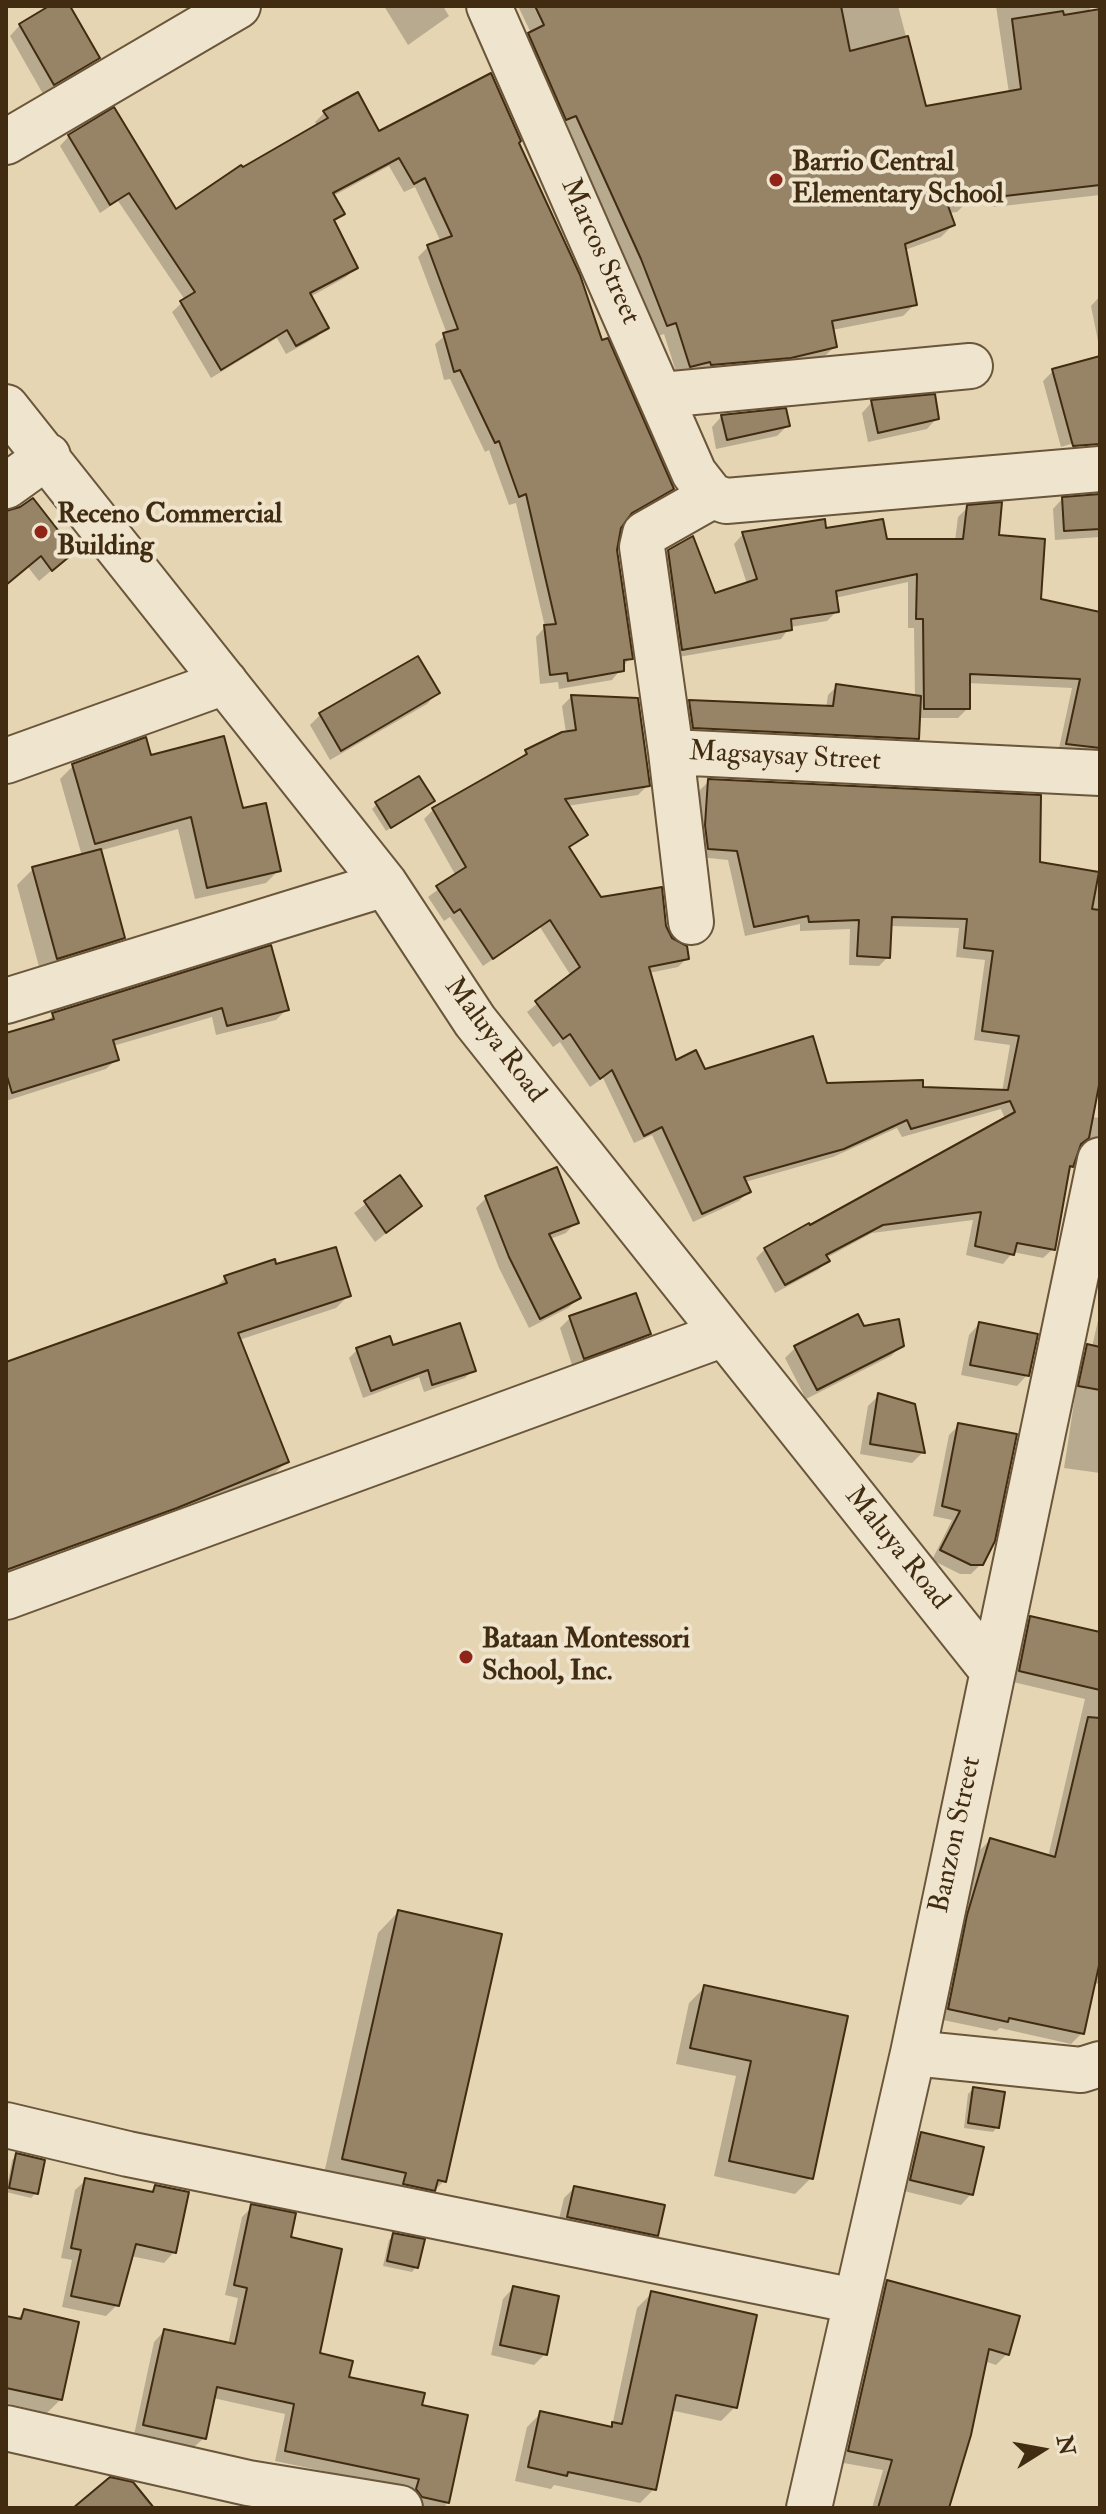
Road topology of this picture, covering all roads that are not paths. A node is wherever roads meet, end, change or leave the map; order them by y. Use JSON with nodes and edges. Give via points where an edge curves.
{"nodes":[{"id":1,"x":238,"y":6,"type":"edge"},
{"id":2,"x":489,"y":6,"type":"edge"},
{"id":3,"x":6,"y":142,"type":"edge"},
{"id":4,"x":970,"y":366,"type":"dead end"},
{"id":5,"x":662,"y":395,"type":"junction"},
{"id":6,"x":6,"y":407,"type":"edge"},
{"id":7,"x":48,"y":456,"type":"junction"},
{"id":8,"x":1100,"y":469,"type":"edge"},
{"id":9,"x":6,"y":486,"type":"edge"},
{"id":10,"x":712,"y":496,"type":"junction"},
{"id":11,"x":225,"y":682,"type":"junction"},
{"id":12,"x":671,"y":752,"type":"junction"},
{"id":13,"x":6,"y":761,"type":"edge"},
{"id":14,"x":1100,"y":773,"type":"edge"},
{"id":15,"x":385,"y":884,"type":"junction"},
{"id":16,"x":691,"y":922,"type":"dead end"},
{"id":17,"x":6,"y":1001,"type":"edge"},
{"id":18,"x":1100,"y":1160,"type":"edge"},
{"id":19,"x":724,"y":1334,"type":"junction"},
{"id":20,"x":6,"y":1597,"type":"edge"},
{"id":21,"x":991,"y":1669,"type":"junction"},
{"id":22,"x":913,"y":2053,"type":"junction"},
{"id":23,"x":1100,"y":2064,"type":"edge"},
{"id":24,"x":6,"y":2125,"type":"edge"},
{"id":25,"x":855,"y":2301,"type":"junction"},
{"id":26,"x":6,"y":2428,"type":"edge"},
{"id":27,"x":234,"y":2496,"type":"edge"},
{"id":28,"x":400,"y":2508,"type":"edge"},
{"id":29,"x":809,"y":2508,"type":"edge"}],
"edges":[{"from":1,"to":3,"type":"street"},
{"from":2,"to":5,"type":"street","name":"Marcos Street"},
{"from":4,"to":5,"type":"street"},
{"from":5,"to":10,"type":"street","name":"Marcos Street","via":[[694,473]]},
{"from":6,"to":7,"type":"street","name":"Maluya Road"},
{"from":7,"to":9,"type":"street"},
{"from":7,"to":11,"type":"street","name":"Maluya Road"},
{"from":8,"to":10,"type":"street","via":[[726,501]]},
{"from":10,"to":12,"type":"street","name":"Magsaysay Street","via":[[645,534],[642,547]]},
{"from":11,"to":13,"type":"street"},
{"from":11,"to":15,"type":"street","name":"Maluya Road"},
{"from":12,"to":14,"type":"street","name":"Magsaysay Street"},
{"from":12,"to":16,"type":"street"},
{"from":15,"to":17,"type":"street"},
{"from":15,"to":19,"type":"street","name":"Maluya Road","via":[[475,1021]]},
{"from":18,"to":21,"type":"street","name":"Banzon Street"},
{"from":19,"to":20,"type":"street"},
{"from":19,"to":21,"type":"street","name":"Maluya Road"},
{"from":21,"to":22,"type":"street","name":"Banzon Street"},
{"from":22,"to":23,"type":"street","via":[[1081,2070]]},
{"from":22,"to":25,"type":"street","name":"Banzon Street"},
{"from":24,"to":25,"type":"street"},
{"from":25,"to":29,"type":"street","name":"Banzon Street"},
{"from":26,"to":27,"type":"street"},
{"from":27,"to":28,"type":"street"}]}
